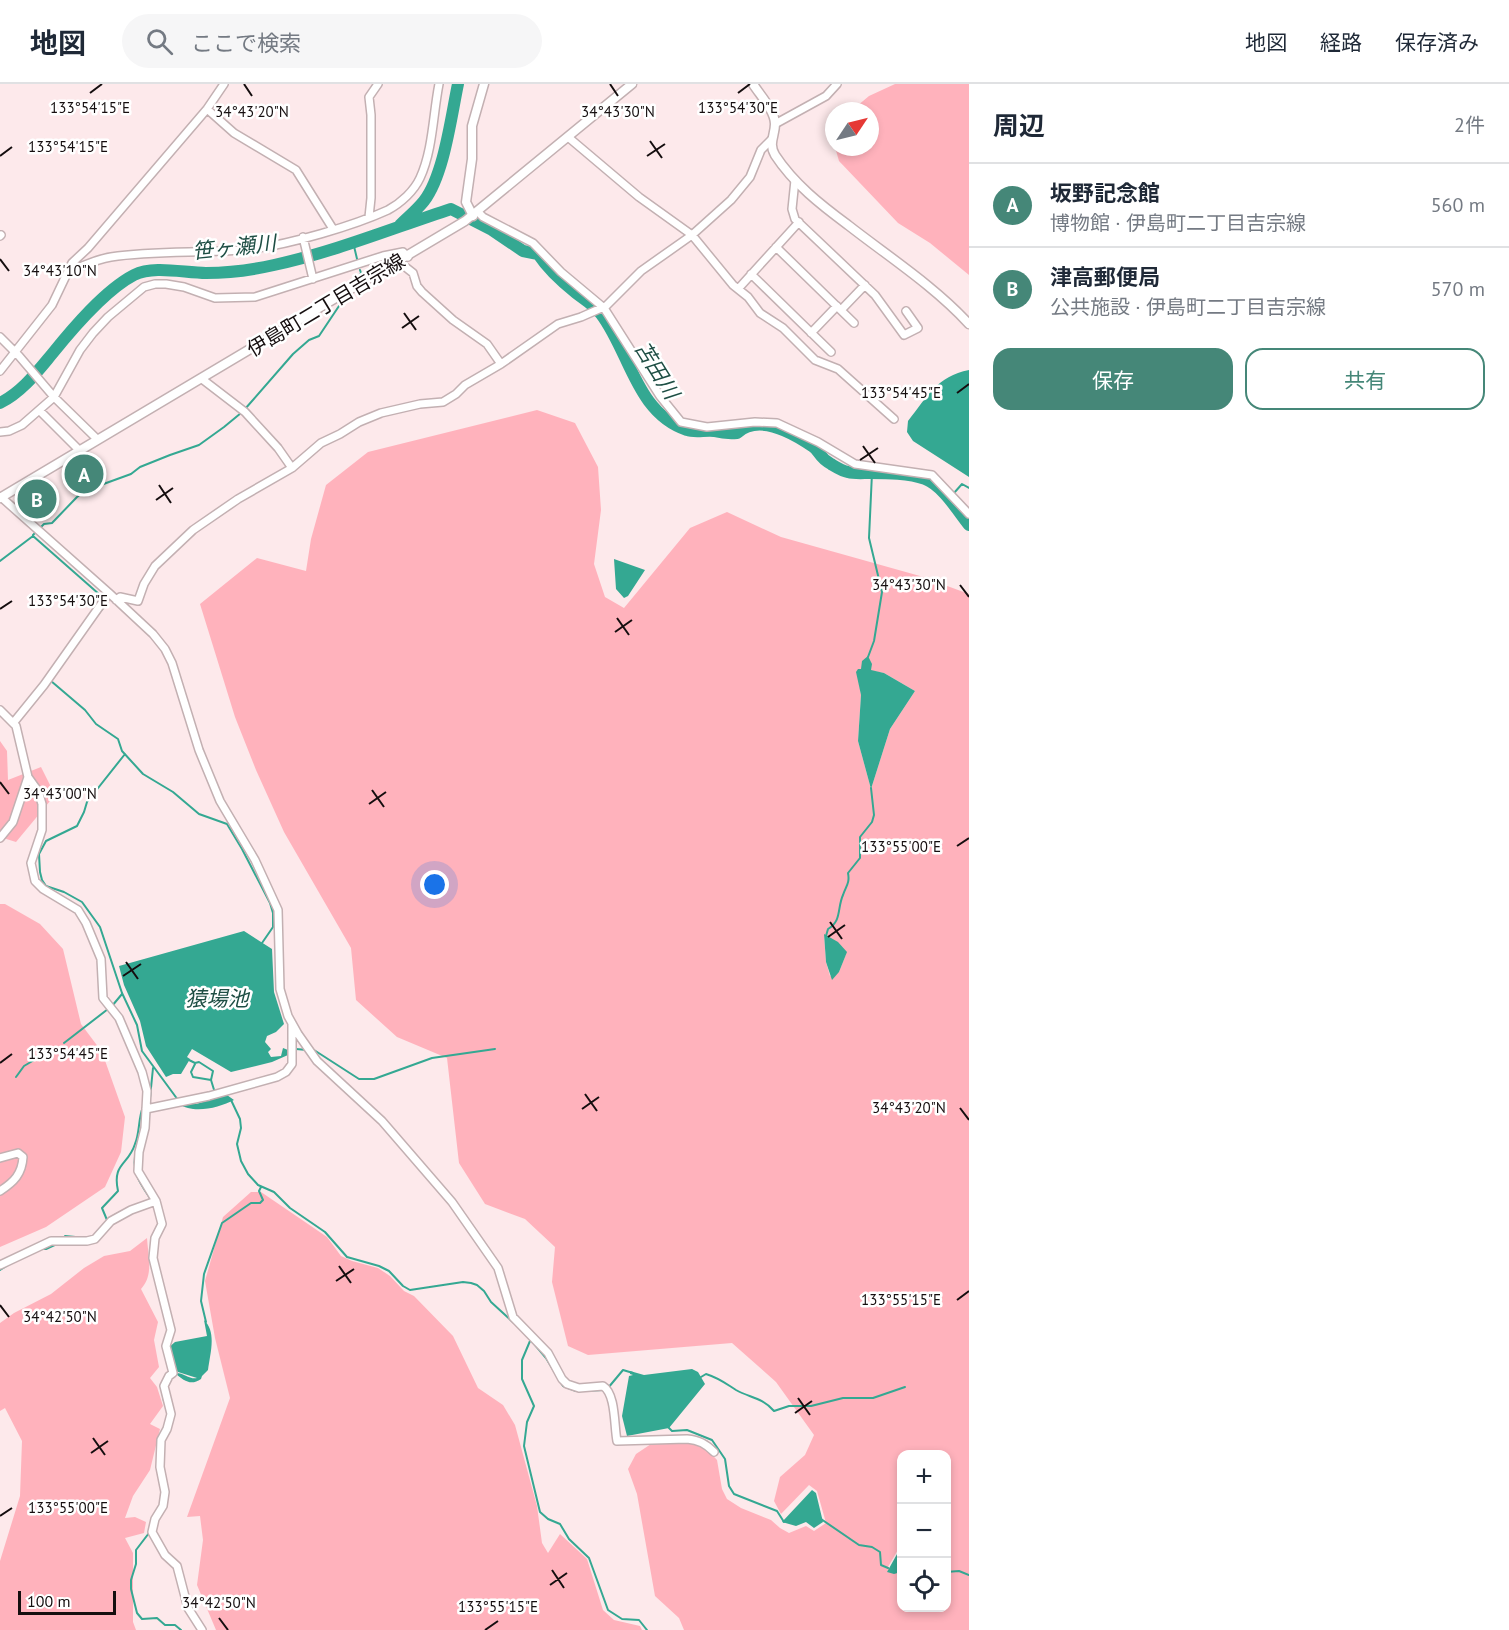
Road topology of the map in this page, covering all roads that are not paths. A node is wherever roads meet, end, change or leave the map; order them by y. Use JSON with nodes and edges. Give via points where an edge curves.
{"nodes":[{"id":1,"x":224,"y":84,"type":"edge"},
{"id":2,"x":378,"y":84,"type":"edge"},
{"id":3,"x":439,"y":84,"type":"edge"},
{"id":4,"x":484,"y":84,"type":"edge"},
{"id":5,"x":632,"y":84,"type":"edge"},
{"id":6,"x":753,"y":84,"type":"edge"},
{"id":7,"x":837,"y":84,"type":"edge"},
{"id":8,"x":207,"y":110,"type":"junction"},
{"id":9,"x":775,"y":124,"type":"junction"},
{"id":10,"x":568,"y":137,"type":"junction"},
{"id":11,"x":771,"y":140,"type":"junction"},
{"id":12,"x":795,"y":180,"type":"junction"},
{"id":13,"x":475,"y":214,"type":"junction"},
{"id":14,"x":369,"y":217,"type":"junction"},
{"id":15,"x":799,"y":222,"type":"junction"},
{"id":16,"x":333,"y":229,"type":"junction"},
{"id":17,"x":692,"y":236,"type":"junction"},
{"id":18,"x":303,"y":239,"type":"junction"},
{"id":19,"x":776,"y":247,"type":"junction"},
{"id":20,"x":408,"y":257,"type":"junction"},
{"id":21,"x":399,"y":262,"type":"junction"},
{"id":22,"x":68,"y":272,"type":"junction"},
{"id":23,"x":751,"y":274,"type":"junction"},
{"id":24,"x":313,"y":279,"type":"junction"},
{"id":25,"x":865,"y":285,"type":"junction"},
{"id":26,"x":738,"y":289,"type":"junction"},
{"id":27,"x":602,"y":308,"type":"junction"},
{"id":28,"x":839,"y":308,"type":"junction"},
{"id":29,"x":906,"y":311,"type":"dead end"},
{"id":30,"x":854,"y":323,"type":"dead end"},
{"id":31,"x":969,"y":324,"type":"edge"},
{"id":32,"x":812,"y":333,"type":"junction"},
{"id":33,"x":2,"y":342,"type":"edge"},
{"id":34,"x":831,"y":352,"type":"dead end"},
{"id":35,"x":18,"y":354,"type":"junction"},
{"id":36,"x":501,"y":364,"type":"junction"},
{"id":37,"x":0,"y":372,"type":"edge"},
{"id":38,"x":202,"y":379,"type":"junction"},
{"id":39,"x":54,"y":397,"type":"junction"},
{"id":40,"x":40,"y":411,"type":"junction"},
{"id":41,"x":894,"y":419,"type":"dead end"},
{"id":42,"x":0,"y":432,"type":"edge"},
{"id":43,"x":97,"y":439,"type":"junction"},
{"id":44,"x":79,"y":450,"type":"junction"},
{"id":45,"x":292,"y":468,"type":"junction"},
{"id":46,"x":0,"y":498,"type":"edge"},
{"id":47,"x":969,"y":514,"type":"edge"},
{"id":48,"x":107,"y":597,"type":"junction"},
{"id":49,"x":116,"y":600,"type":"junction"},
{"id":50,"x":0,"y":710,"type":"edge"},
{"id":51,"x":14,"y":722,"type":"junction"},
{"id":52,"x":28,"y":777,"type":"junction"},
{"id":53,"x":0,"y":838,"type":"edge"},
{"id":54,"x":292,"y":1024,"type":"junction"},
{"id":55,"x":146,"y":1105,"type":"junction"},
{"id":56,"x":0,"y":1158,"type":"edge"},
{"id":57,"x":0,"y":1191,"type":"edge"},
{"id":58,"x":156,"y":1201,"type":"junction"},
{"id":59,"x":0,"y":1264,"type":"edge"},
{"id":60,"x":714,"y":1452,"type":"dead end"},
{"id":61,"x":202,"y":1630,"type":"edge"}],
"edges":[{"from":1,"to":8,"type":"street"},
{"from":2,"to":14,"type":"street","via":[[369,97]]},
{"from":3,"to":14,"type":"street","via":[[420,179],[402,201]]},
{"from":4,"to":13,"type":"street","via":[[472,126],[466,202]]},
{"from":5,"to":10,"type":"street","name":"伊島町二丁目吉宗線"},
{"from":6,"to":9,"type":"street"},
{"from":7,"to":9,"type":"street","via":[[826,96]]},
{"from":8,"to":16,"type":"street","via":[[234,133],[296,170]]},
{"from":8,"to":22,"type":"street"},
{"from":9,"to":11,"type":"street"},
{"from":10,"to":13,"type":"street","name":"伊島町二丁目吉宗線"},
{"from":10,"to":17,"type":"street"},
{"from":11,"to":12,"type":"street","via":[[775,155]]},
{"from":11,"to":17,"type":"street","via":[[761,150],[750,177]]},
{"from":12,"to":15,"type":"street","via":[[792,209]]},
{"from":12,"to":31,"type":"street","via":[[815,200],[944,299]]},
{"from":13,"to":20,"type":"street","name":"伊島町二丁目吉宗線"},
{"from":13,"to":27,"type":"street","via":[[533,243]]},
{"from":14,"to":16,"type":"street"},
{"from":15,"to":19,"type":"street"},
{"from":15,"to":25,"type":"street"},
{"from":16,"to":18,"type":"street"},
{"from":17,"to":26,"type":"street"},
{"from":17,"to":27,"type":"street","via":[[649,264]]},
{"from":18,"to":22,"type":"street","via":[[223,251],[108,257]]},
{"from":18,"to":24,"type":"street"},
{"from":19,"to":23,"type":"street"},
{"from":19,"to":28,"type":"street"},
{"from":20,"to":21,"type":"street","name":"伊島町二丁目吉宗線"},
{"from":20,"to":24,"type":"street","via":[[403,252],[383,256]]},
{"from":21,"to":36,"type":"street","via":[[413,273],[422,292],[487,344]]},
{"from":21,"to":38,"type":"street","name":"伊島町二丁目吉宗線"},
{"from":22,"to":35,"type":"street","via":[[52,305]]},
{"from":23,"to":26,"type":"street"},
{"from":23,"to":32,"type":"street"},
{"from":24,"to":39,"type":"street","via":[[270,293],[236,298],[215,298],[166,284],[144,287],[93,333]]},
{"from":25,"to":28,"type":"street"},
{"from":25,"to":29,"type":"street","via":[[904,335],[918,328]]},
{"from":26,"to":41,"type":"street","via":[[766,319],[783,328],[815,360],[838,369]]},
{"from":27,"to":36,"type":"street","via":[[558,324]]},
{"from":27,"to":47,"type":"street","via":[[681,422],[707,427],[777,423],[855,464],[932,475]]},
{"from":28,"to":30,"type":"street"},
{"from":28,"to":32,"type":"street"},
{"from":32,"to":34,"type":"street"},
{"from":33,"to":35,"type":"street"},
{"from":35,"to":37,"type":"street"},
{"from":35,"to":39,"type":"street"},
{"from":36,"to":45,"type":"street","via":[[443,402],[381,413],[359,422],[321,443]]},
{"from":38,"to":43,"type":"street","name":"伊島町二丁目吉宗線"},
{"from":38,"to":45,"type":"street","via":[[243,411]]},
{"from":39,"to":40,"type":"street"},
{"from":39,"to":43,"type":"street"},
{"from":40,"to":42,"type":"street","via":[[9,432]]},
{"from":40,"to":44,"type":"street"},
{"from":43,"to":44,"type":"street","name":"伊島町二丁目吉宗線"},
{"from":44,"to":46,"type":"street","name":"伊島町二丁目吉宗線"},
{"from":45,"to":49,"type":"street","via":[[194,530],[155,566],[138,601],[120,597]]},
{"from":46,"to":48,"type":"street"},
{"from":48,"to":49,"type":"street"},
{"from":48,"to":51,"type":"street"},
{"from":49,"to":54,"type":"street","via":[[153,634],[169,656],[220,801],[275,902],[279,916],[280,988]]},
{"from":50,"to":51,"type":"street"},
{"from":51,"to":52,"type":"street"},
{"from":52,"to":53,"type":"street","via":[[13,822]]},
{"from":52,"to":55,"type":"street","via":[[42,804],[42,830],[31,863],[35,881],[78,910],[86,923],[101,960],[104,998],[119,1018],[142,1072]]},
{"from":54,"to":55,"type":"street","via":[[292,1064],[286,1072],[216,1094]]},
{"from":54,"to":60,"type":"street","via":[[317,1061],[382,1121],[453,1202],[498,1268],[513,1317],[548,1353],[562,1379],[579,1388],[607,1388],[617,1441],[697,1440]]},
{"from":55,"to":58,"type":"street","via":[[138,1172]]},
{"from":56,"to":57,"type":"street","via":[[18,1153],[23,1157],[16,1179]]},
{"from":58,"to":59,"type":"street","via":[[111,1221],[95,1239],[51,1241]]},
{"from":58,"to":61,"type":"street","via":[[162,1224],[155,1238],[153,1258],[171,1330],[166,1346],[173,1373],[164,1386],[171,1414],[161,1440],[160,1467],[165,1492],[152,1532],[177,1566],[188,1608]]}]}
